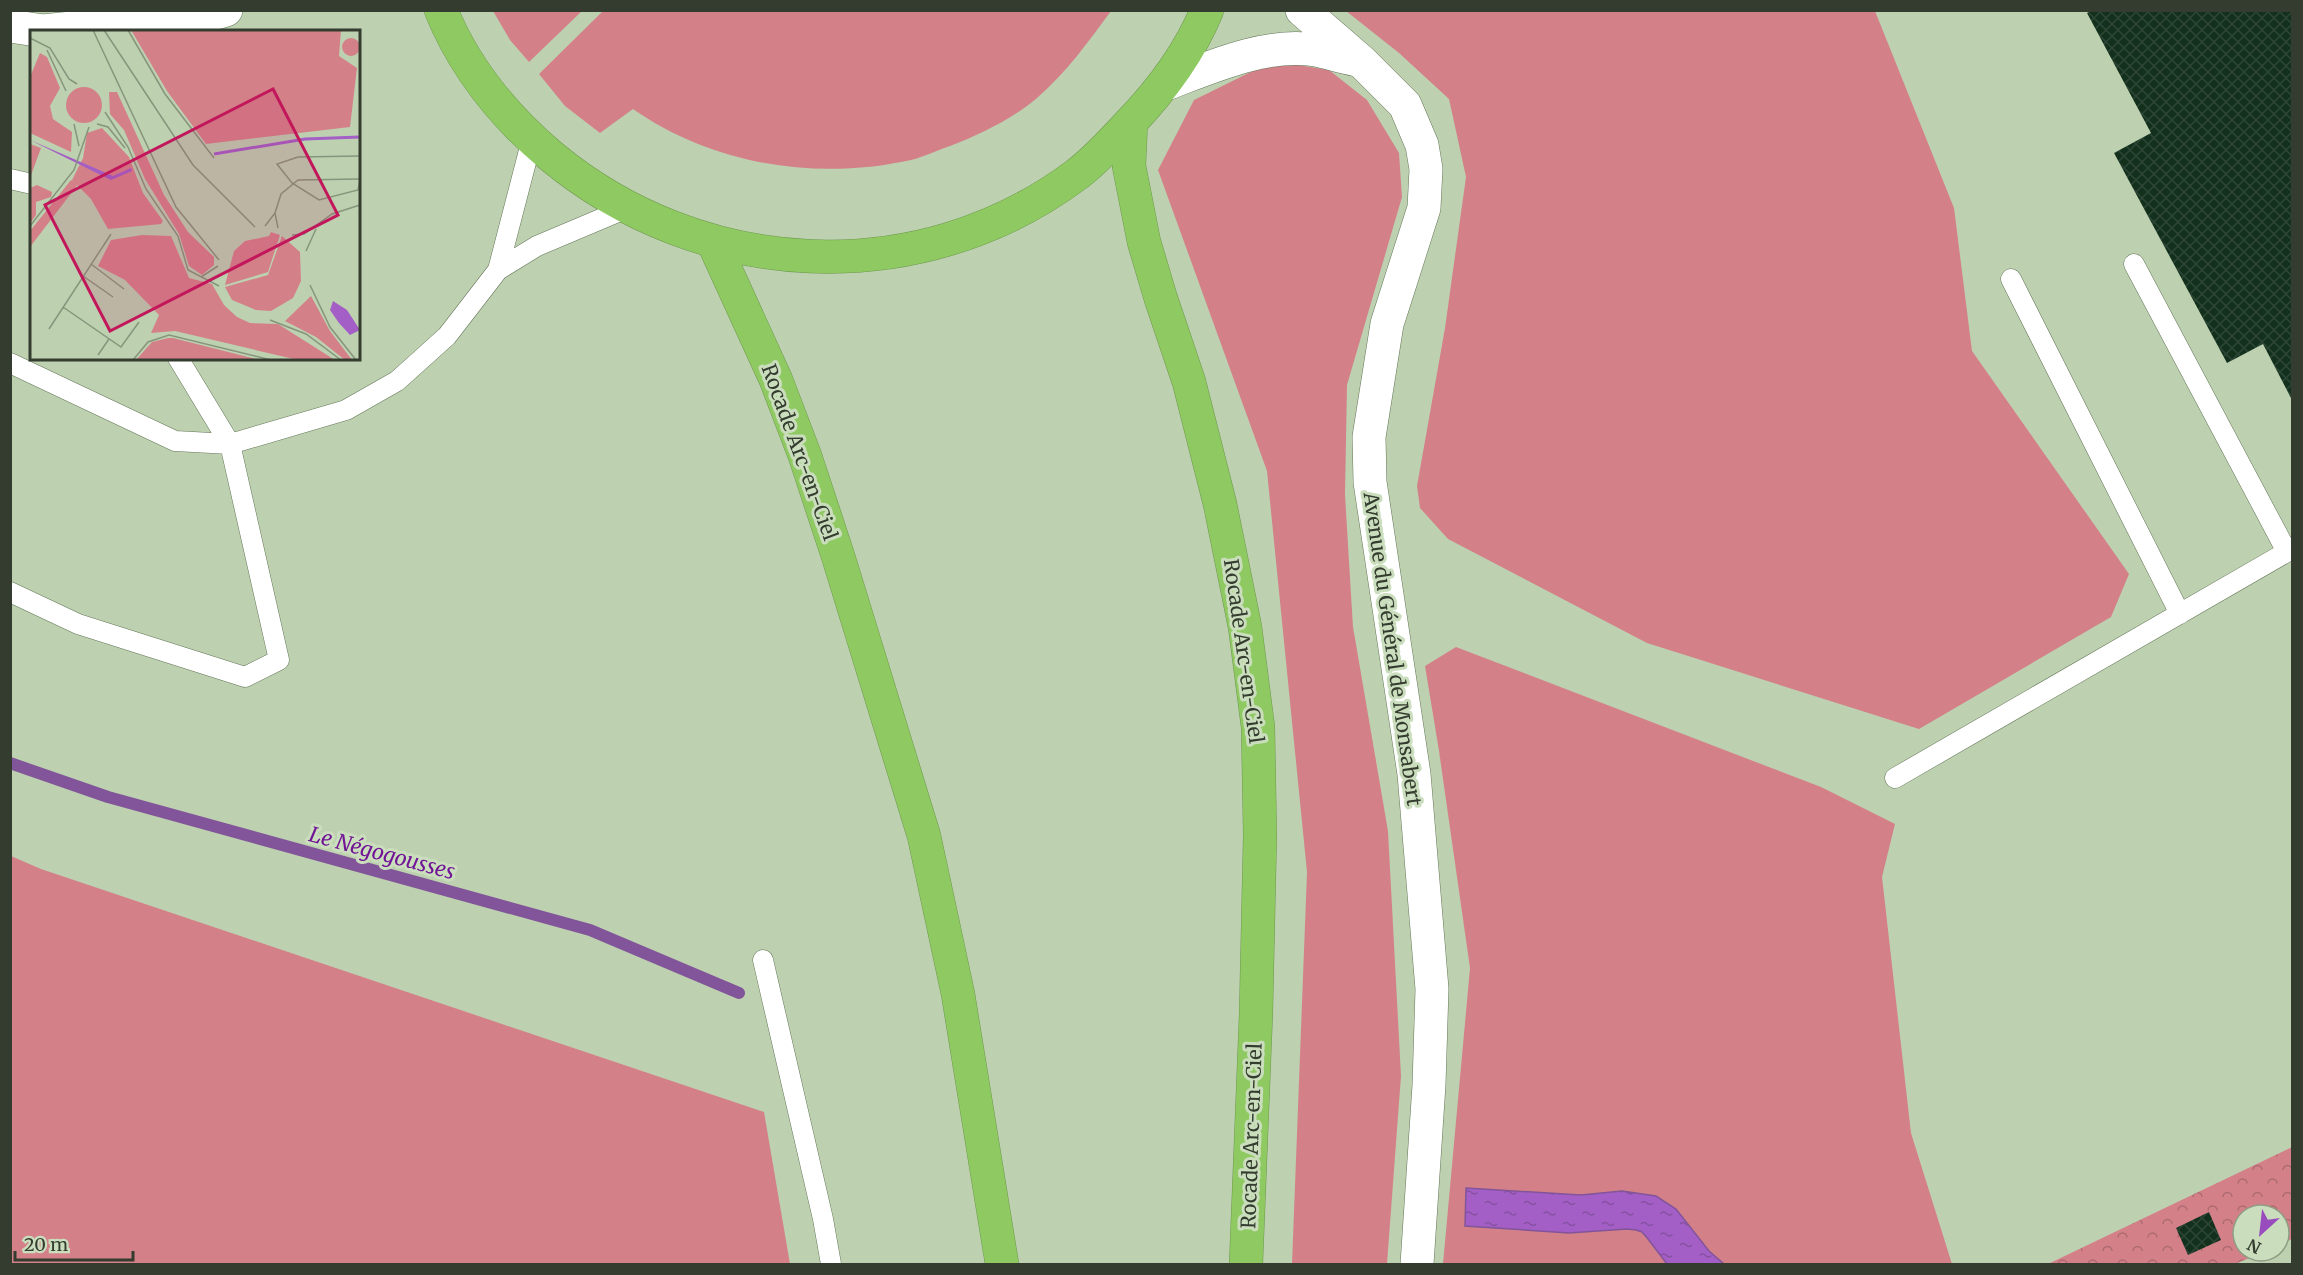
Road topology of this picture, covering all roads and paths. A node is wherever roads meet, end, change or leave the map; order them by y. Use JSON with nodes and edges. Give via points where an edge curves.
{"nodes":[{"id":1,"x":226,"y":10,"type":"edge"},
{"id":2,"x":1207,"y":10,"type":"edge"},
{"id":3,"x":1302,"y":10,"type":"edge"},
{"id":4,"x":436,"y":14,"type":"edge"},
{"id":5,"x":10,"y":26,"type":"edge"},
{"id":6,"x":37,"y":30,"type":"edge"},
{"id":7,"x":58,"y":30,"type":"edge"},
{"id":8,"x":1361,"y":62,"type":"junction"},
{"id":9,"x":1166,"y":84,"type":"junction"},
{"id":10,"x":1131,"y":122,"type":"junction"},
{"id":11,"x":532,"y":139,"type":"junction"},
{"id":12,"x":10,"y":179,"type":"edge"},
{"id":13,"x":30,"y":183,"type":"edge"},
{"id":14,"x":627,"y":208,"type":"junction"},
{"id":15,"x":713,"y":242,"type":"junction"},
{"id":16,"x":2134,"y":264,"type":"dead end"},
{"id":17,"x":498,"y":270,"type":"junction"},
{"id":18,"x":2011,"y":279,"type":"dead end"},
{"id":19,"x":179,"y":360,"type":"edge"},
{"id":20,"x":10,"y":363,"type":"edge"},
{"id":21,"x":230,"y":444,"type":"junction"},
{"id":22,"x":2290,"y":550,"type":"edge"},
{"id":23,"x":10,"y":592,"type":"edge"},
{"id":24,"x":2180,"y":614,"type":"junction"},
{"id":25,"x":1895,"y":778,"type":"dead end"},
{"id":26,"x":763,"y":960,"type":"dead end"},
{"id":27,"x":831,"y":1264,"type":"edge"},
{"id":28,"x":1002,"y":1264,"type":"edge"},
{"id":29,"x":1246,"y":1264,"type":"edge"},
{"id":30,"x":1417,"y":1264,"type":"edge"}],
"edges":[{"from":1,"to":7,"type":"street"},
{"from":2,"to":9,"type":"highway"},
{"from":3,"to":8,"type":"street","name":"Avenue du Général de Monsabert"},
{"from":4,"to":11,"type":"highway","via":[[483,84]]},
{"from":5,"to":6,"type":"street"},
{"from":8,"to":9,"type":"street","via":[[1314,50],[1285,50],[1232,61]]},
{"from":8,"to":30,"type":"street","name":"Avenue du Général de Monsabert","via":[[1405,105],[1422,145],[1426,169],[1424,208],[1387,324],[1369,437],[1370,482],[1414,774],[1432,988]]},
{"from":9,"to":10,"type":"highway"},
{"from":10,"to":15,"type":"highway","via":[[1076,175],[1002,219],[956,237],[859,256],[761,253]]},
{"from":10,"to":29,"type":"highway","name":"Rocade Arc-en-Ciel","via":[[1129,166],[1144,242],[1190,382],[1220,504],[1245,627],[1258,727],[1260,847]]},
{"from":11,"to":14,"type":"highway","via":[[577,177]]},
{"from":11,"to":17,"type":"lane"},
{"from":12,"to":13,"type":"lane"},
{"from":14,"to":15,"type":"highway"},
{"from":14,"to":17,"type":"lane","via":[[537,246]]},
{"from":15,"to":28,"type":"highway","name":"Rocade Arc-en-Ciel","via":[[776,380],[805,456],[924,836],[958,994]]},
{"from":16,"to":22,"type":"lane"},
{"from":17,"to":21,"type":"lane","via":[[447,336],[397,381],[346,410]]},
{"from":18,"to":24,"type":"lane"},
{"from":19,"to":21,"type":"lane"},
{"from":20,"to":21,"type":"lane","via":[[175,441]]},
{"from":21,"to":23,"type":"lane","via":[[279,660],[245,677],[78,624]]},
{"from":22,"to":24,"type":"lane"},
{"from":24,"to":25,"type":"lane"},
{"from":26,"to":27,"type":"lane"}]}
